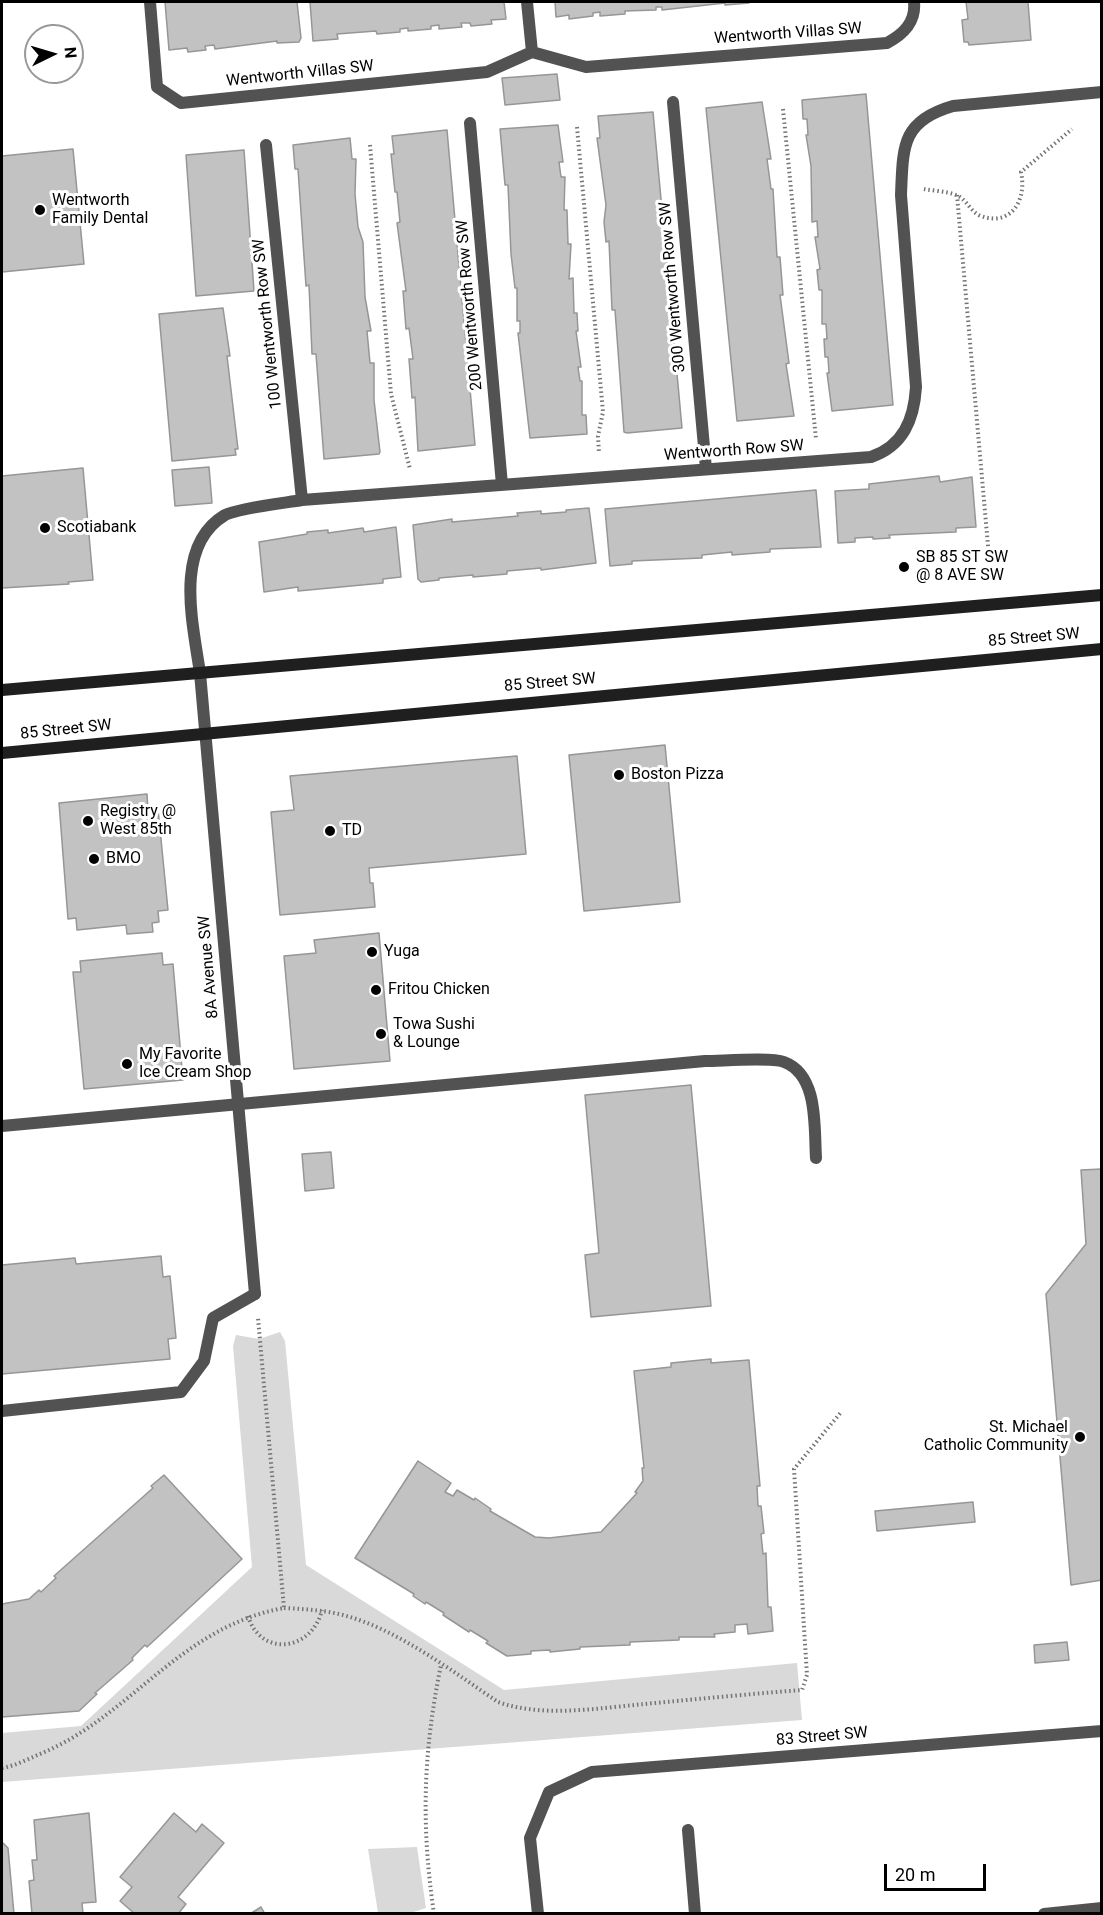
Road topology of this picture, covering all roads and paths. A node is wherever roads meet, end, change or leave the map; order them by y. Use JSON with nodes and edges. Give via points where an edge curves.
{"nodes":[{"id":1,"x":150,"y":2,"type":"edge"},
{"id":2,"x":527,"y":2,"type":"edge"},
{"id":3,"x":914,"y":2,"type":"edge"},
{"id":4,"x":532,"y":52,"type":"junction"},
{"id":5,"x":1101,"y":92,"type":"edge"},
{"id":6,"x":673,"y":102,"type":"dead end"},
{"id":7,"x":783,"y":109,"type":"dead end"},
{"id":8,"x":470,"y":123,"type":"dead end"},
{"id":9,"x":577,"y":127,"type":"dead end"},
{"id":10,"x":1072,"y":129,"type":"dead end"},
{"id":11,"x":266,"y":145,"type":"dead end"},
{"id":12,"x":370,"y":145,"type":"dead end"},
{"id":13,"x":902,"y":185,"type":"junction"},
{"id":14,"x":957,"y":195,"type":"junction"},
{"id":15,"x":818,"y":461,"type":"junction"},
{"id":16,"x":706,"y":469,"type":"junction"},
{"id":17,"x":601,"y":478,"type":"junction"},
{"id":18,"x":502,"y":485,"type":"junction"},
{"id":19,"x":411,"y":490,"type":"junction"},
{"id":20,"x":302,"y":500,"type":"junction"},
{"id":21,"x":989,"y":557,"type":"dead end"},
{"id":22,"x":1101,"y":595,"type":"edge"},
{"id":23,"x":1101,"y":649,"type":"edge"},
{"id":24,"x":200,"y":673,"type":"junction"},
{"id":25,"x":2,"y":690,"type":"edge"},
{"id":26,"x":205,"y":732,"type":"junction"},
{"id":27,"x":2,"y":753,"type":"edge"},
{"id":28,"x":238,"y":1104,"type":"junction"},
{"id":29,"x":2,"y":1126,"type":"edge"},
{"id":30,"x":816,"y":1158,"type":"dead end"},
{"id":31,"x":255,"y":1294,"type":"junction"},
{"id":32,"x":2,"y":1411,"type":"edge"},
{"id":33,"x":842,"y":1411,"type":"dead end"},
{"id":34,"x":284,"y":1608,"type":"junction"},
{"id":35,"x":322,"y":1610,"type":"junction"},
{"id":36,"x":248,"y":1616,"type":"junction"},
{"id":37,"x":441,"y":1665,"type":"junction"},
{"id":38,"x":1101,"y":1731,"type":"edge"},
{"id":39,"x":2,"y":1768,"type":"edge"},
{"id":40,"x":688,"y":1830,"type":"dead end"},
{"id":41,"x":1101,"y":1908,"type":"edge"},
{"id":42,"x":434,"y":1914,"type":"edge"},
{"id":43,"x":538,"y":1914,"type":"edge"},
{"id":44,"x":695,"y":1914,"type":"edge"},
{"id":45,"x":1044,"y":1914,"type":"edge"}],
"edges":[{"from":1,"to":4,"type":"street","name":"Wentworth Villas SW","via":[[158,87],[181,103],[487,72]]},
{"from":2,"to":4,"type":"street"},
{"from":3,"to":4,"type":"street","name":"Wentworth Villas SW","via":[[915,11],[903,34],[887,43],[586,67]]},
{"from":5,"to":13,"type":"street","name":"Wentworth Row SW","via":[[953,106],[933,112],[919,120],[908,134]]},
{"from":6,"to":16,"type":"street","name":"300 Wentworth Row SW"},
{"from":7,"to":15,"type":"path"},
{"from":8,"to":18,"type":"street","name":"200 Wentworth Row SW"},
{"from":9,"to":17,"type":"path","via":[[603,412],[598,436]]},
{"from":10,"to":14,"type":"path","via":[[1021,172],[1023,195],[1007,214],[981,216]]},
{"from":11,"to":20,"type":"street","name":"100 Wentworth Row SW"},
{"from":12,"to":19,"type":"path","via":[[391,394],[409,459]]},
{"from":13,"to":14,"type":"path"},
{"from":13,"to":15,"type":"street","name":"Wentworth Row SW","via":[[916,387],[912,419],[883,453]]},
{"from":14,"to":21,"type":"path"},
{"from":15,"to":16,"type":"street","name":"Wentworth Row SW"},
{"from":16,"to":17,"type":"street","name":"Wentworth Row SW"},
{"from":17,"to":18,"type":"street","name":"Wentworth Row SW"},
{"from":18,"to":19,"type":"street","name":"Wentworth Row SW"},
{"from":19,"to":20,"type":"street","name":"Wentworth Row SW"},
{"from":20,"to":24,"type":"street","name":"Wentworth Row SW","via":[[227,514],[208,529],[198,545],[191,577]]},
{"from":22,"to":24,"type":"main road"},
{"from":23,"to":26,"type":"main road","name":"85 Street SW"},
{"from":24,"to":25,"type":"main road"},
{"from":24,"to":26,"type":"street","name":"8A Avenue SW"},
{"from":26,"to":27,"type":"main road","name":"85 Street SW"},
{"from":26,"to":28,"type":"street","name":"8A Avenue SW"},
{"from":28,"to":29,"type":"street"},
{"from":28,"to":30,"type":"street","via":[[705,1061],[784,1062],[802,1076],[811,1100]]},
{"from":28,"to":31,"type":"street","name":"8A Avenue SW"},
{"from":31,"to":32,"type":"street","via":[[213,1318],[204,1361],[181,1392]]},
{"from":31,"to":34,"type":"path"},
{"from":33,"to":37,"type":"path","via":[[794,1469],[807,1675],[802,1690],[532,1709],[498,1702]]},
{"from":34,"to":35,"type":"path"},
{"from":34,"to":36,"type":"path"},
{"from":35,"to":36,"type":"path","via":[[313,1632],[288,1644],[268,1641],[258,1634]]},
{"from":35,"to":37,"type":"path","via":[[384,1631]]},
{"from":36,"to":39,"type":"path","via":[[190,1647],[119,1705],[60,1746]]},
{"from":37,"to":42,"type":"path","via":[[429,1721],[425,1772],[425,1852]]},
{"from":38,"to":43,"type":"street","name":"83 Street SW","via":[[592,1772],[549,1792],[530,1838]]},
{"from":40,"to":44,"type":"street"},
{"from":41,"to":45,"type":"street"}]}
